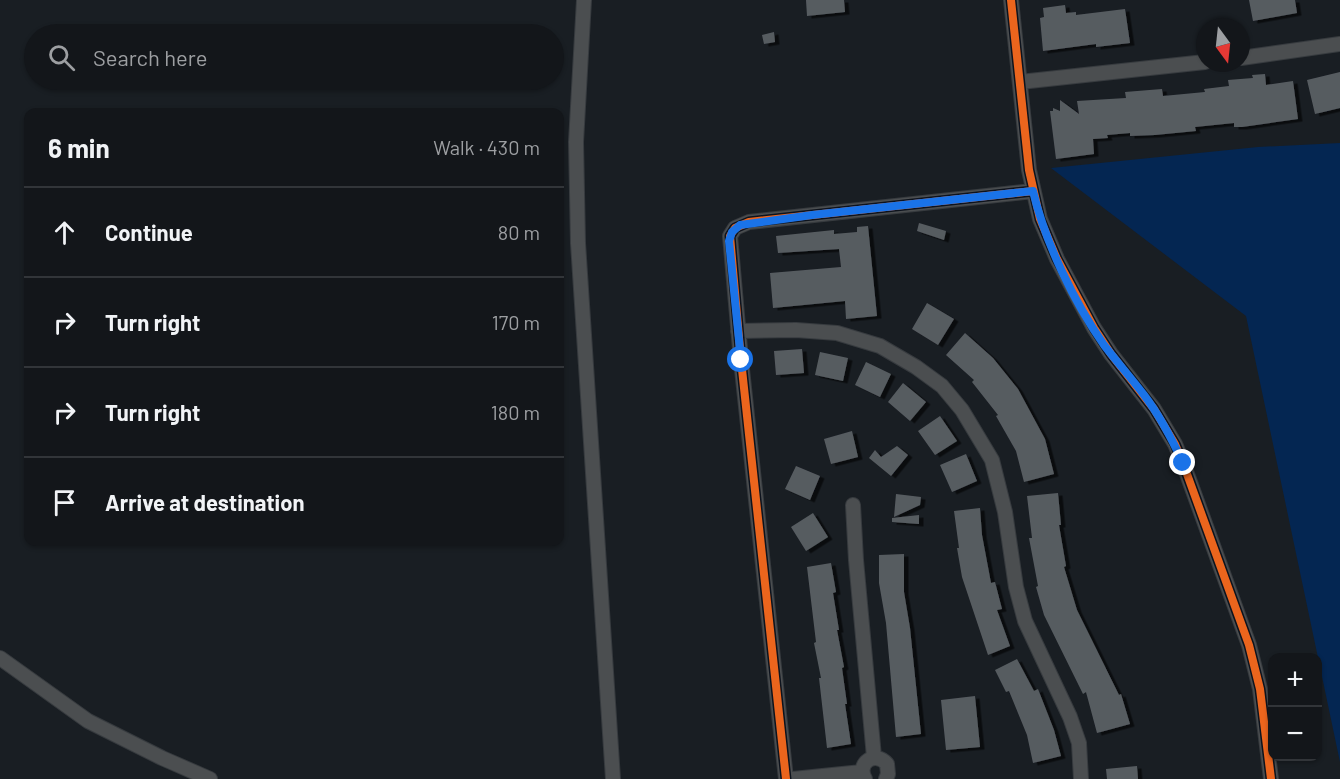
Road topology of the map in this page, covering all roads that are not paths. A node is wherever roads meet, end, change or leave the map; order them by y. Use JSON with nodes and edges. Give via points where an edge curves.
{"nodes":[{"id":1,"x":584,"y":0,"type":"edge"},
{"id":2,"x":1011,"y":0,"type":"edge"},
{"id":3,"x":1340,"y":44,"type":"edge"},
{"id":4,"x":1250,"y":57,"type":"edge"},
{"id":5,"x":1196,"y":63,"type":"edge"},
{"id":6,"x":1020,"y":82,"type":"junction"},
{"id":7,"x":1033,"y":191,"type":"junction"},
{"id":8,"x":738,"y":331,"type":"junction"},
{"id":9,"x":853,"y":505,"type":"dead end"},
{"id":10,"x":0,"y":658,"type":"edge"},
{"id":11,"x":874,"y":757,"type":"junction"},
{"id":12,"x":864,"y":776,"type":"edge"},
{"id":13,"x":210,"y":779,"type":"edge"},
{"id":14,"x":613,"y":779,"type":"edge"},
{"id":15,"x":786,"y":779,"type":"edge"},
{"id":16,"x":794,"y":779,"type":"edge"},
{"id":17,"x":886,"y":779,"type":"edge"},
{"id":18,"x":1081,"y":779,"type":"edge"},
{"id":19,"x":1271,"y":779,"type":"edge"}],
"edges":[{"from":1,"to":14,"type":"street","via":[[576,142],[578,243]]},
{"from":2,"to":6,"type":"street"},
{"from":3,"to":4,"type":"street"},
{"from":5,"to":6,"type":"street"},
{"from":6,"to":7,"type":"street"},
{"from":7,"to":8,"type":"street","via":[[740,225],[729,241]]},
{"from":7,"to":19,"type":"street","via":[[1048,238],[1085,313],[1106,348],[1154,409],[1187,472],[1249,645],[1260,689]]},
{"from":8,"to":15,"type":"street"},
{"from":8,"to":18,"type":"street","via":[[837,333],[880,346],[942,386],[962,410],[992,460],[1025,621],[1071,717],[1079,742]]},
{"from":9,"to":11,"type":"street"},
{"from":10,"to":13,"type":"street","via":[[88,720]]},
{"from":11,"to":12,"type":"street","via":[[865,762]]},
{"from":11,"to":17,"type":"street","via":[[887,764]]},
{"from":12,"to":16,"type":"street"}]}
